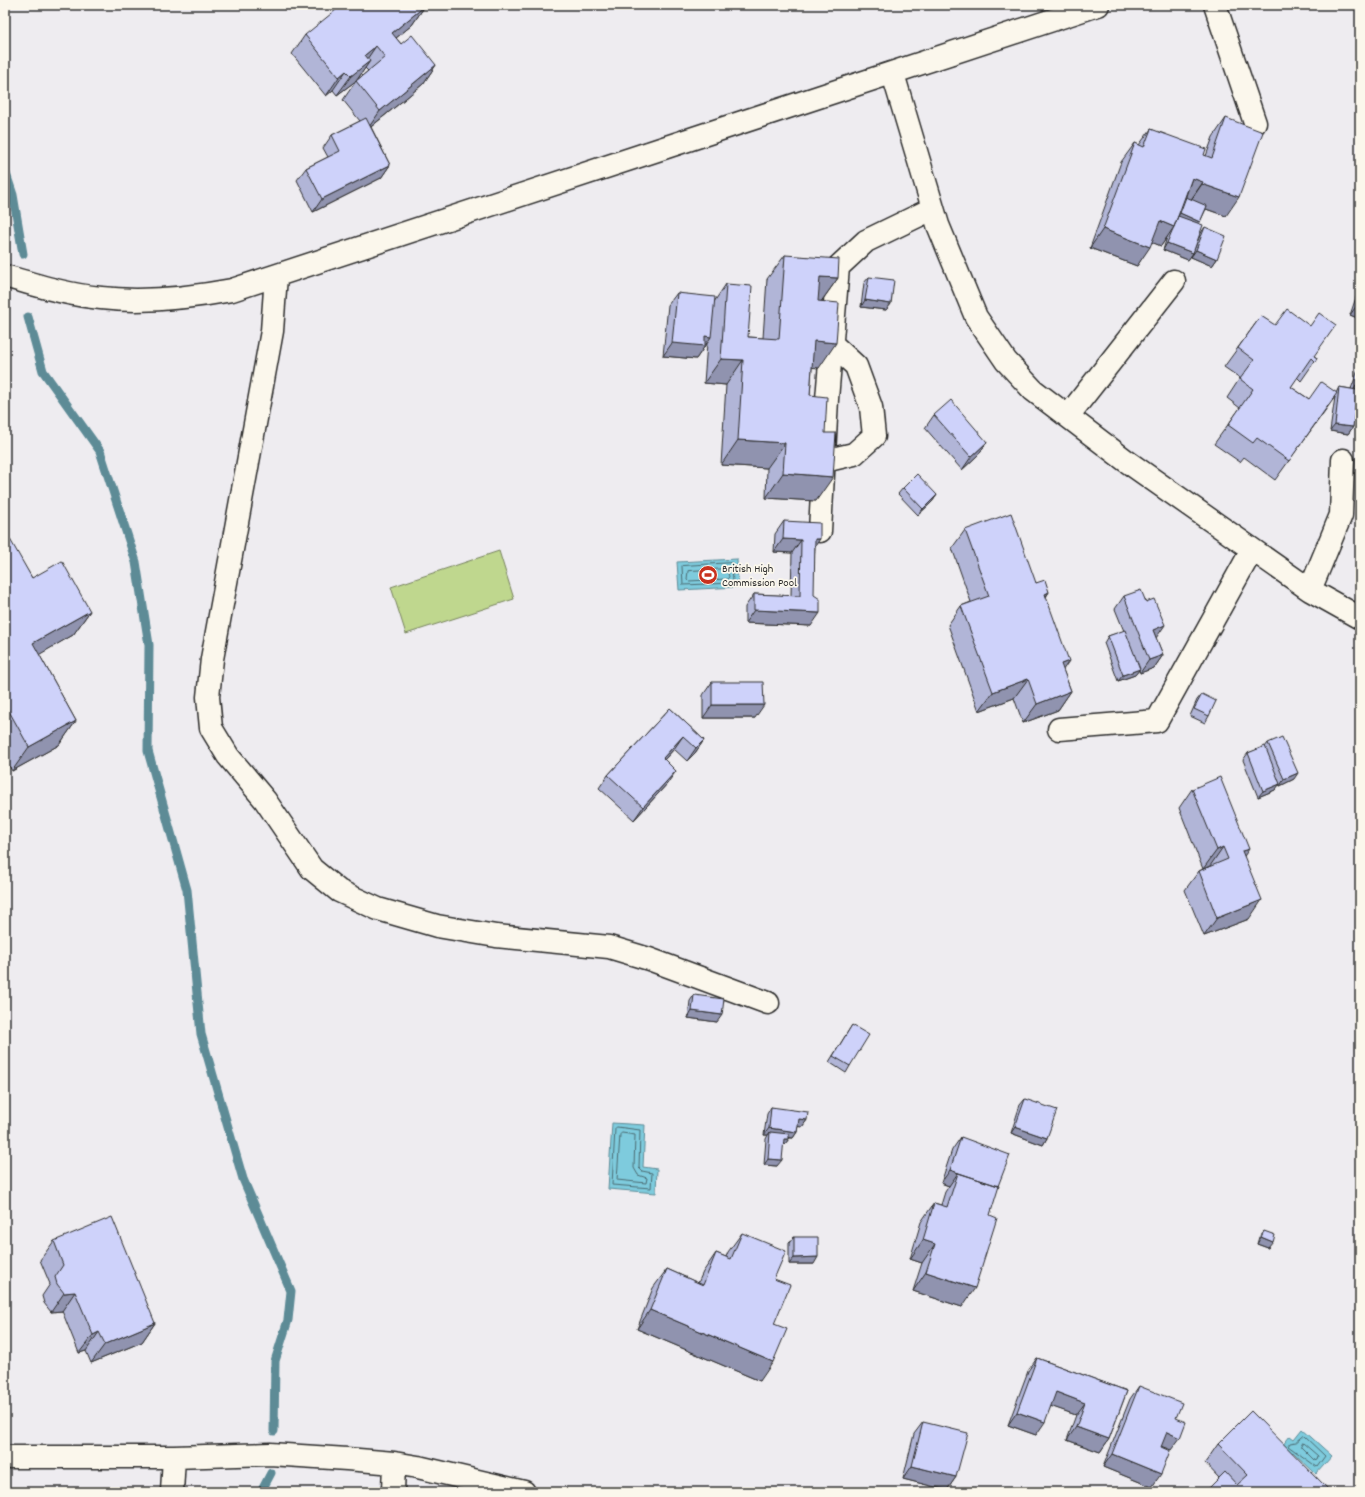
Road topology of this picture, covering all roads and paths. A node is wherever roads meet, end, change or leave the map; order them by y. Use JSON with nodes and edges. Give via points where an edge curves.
{"nodes":[{"id":1,"x":1098,"y":5,"type":"edge"},
{"id":2,"x":1215,"y":5,"type":"edge"},
{"id":3,"x":893,"y":74,"type":"junction"},
{"id":4,"x":1256,"y":123,"type":"dead end"},
{"id":5,"x":932,"y":209,"type":"junction"},
{"id":6,"x":5,"y":276,"type":"edge"},
{"id":7,"x":276,"y":276,"type":"junction"},
{"id":8,"x":1174,"y":281,"type":"dead end"},
{"id":9,"x":831,"y":343,"type":"junction"},
{"id":10,"x":1068,"y":416,"type":"junction"},
{"id":11,"x":1343,"y":460,"type":"dead end"},
{"id":12,"x":824,"y":461,"type":"junction"},
{"id":13,"x":820,"y":531,"type":"edge"},
{"id":14,"x":1252,"y":550,"type":"junction"},
{"id":15,"x":1310,"y":590,"type":"junction"},
{"id":16,"x":1360,"y":618,"type":"edge"},
{"id":17,"x":1059,"y":729,"type":"dead end"},
{"id":18,"x":768,"y":1003,"type":"dead end"},
{"id":19,"x":5,"y":1457,"type":"edge"},
{"id":20,"x":174,"y":1457,"type":"junction"},
{"id":21,"x":394,"y":1463,"type":"junction"},
{"id":22,"x":172,"y":1492,"type":"edge"},
{"id":23,"x":393,"y":1492,"type":"edge"},
{"id":24,"x":524,"y":1492,"type":"edge"}],
"edges":[{"from":1,"to":3,"type":"street"},
{"from":2,"to":4,"type":"street"},
{"from":3,"to":5,"type":"street"},
{"from":3,"to":7,"type":"street"},
{"from":5,"to":9,"type":"street","via":[[866,241],[838,267]]},
{"from":5,"to":10,"type":"street","via":[[976,317],[1006,361],[1033,390]]},
{"from":6,"to":7,"type":"street","via":[[46,288],[100,298],[152,300],[232,290]]},
{"from":7,"to":18,"type":"street","via":[[272,331],[212,659],[208,697],[211,728],[228,756],[265,800],[312,869],[339,891],[371,906],[437,926],[496,936],[609,947]]},
{"from":8,"to":10,"type":"street"},
{"from":9,"to":12,"type":"street"},
{"from":9,"to":12,"type":"street","via":[[856,366],[871,407],[874,436],[854,454]]},
{"from":10,"to":14,"type":"street","via":[[1125,460]]},
{"from":11,"to":15,"type":"street","via":[[1341,515]]},
{"from":12,"to":13,"type":"street"},
{"from":14,"to":15,"type":"street"},
{"from":14,"to":17,"type":"street","via":[[1157,721]]},
{"from":15,"to":16,"type":"street"},
{"from":19,"to":20,"type":"street"},
{"from":20,"to":21,"type":"street","via":[[270,1454]]},
{"from":20,"to":22,"type":"street"},
{"from":21,"to":23,"type":"street"},
{"from":21,"to":24,"type":"street"}]}
